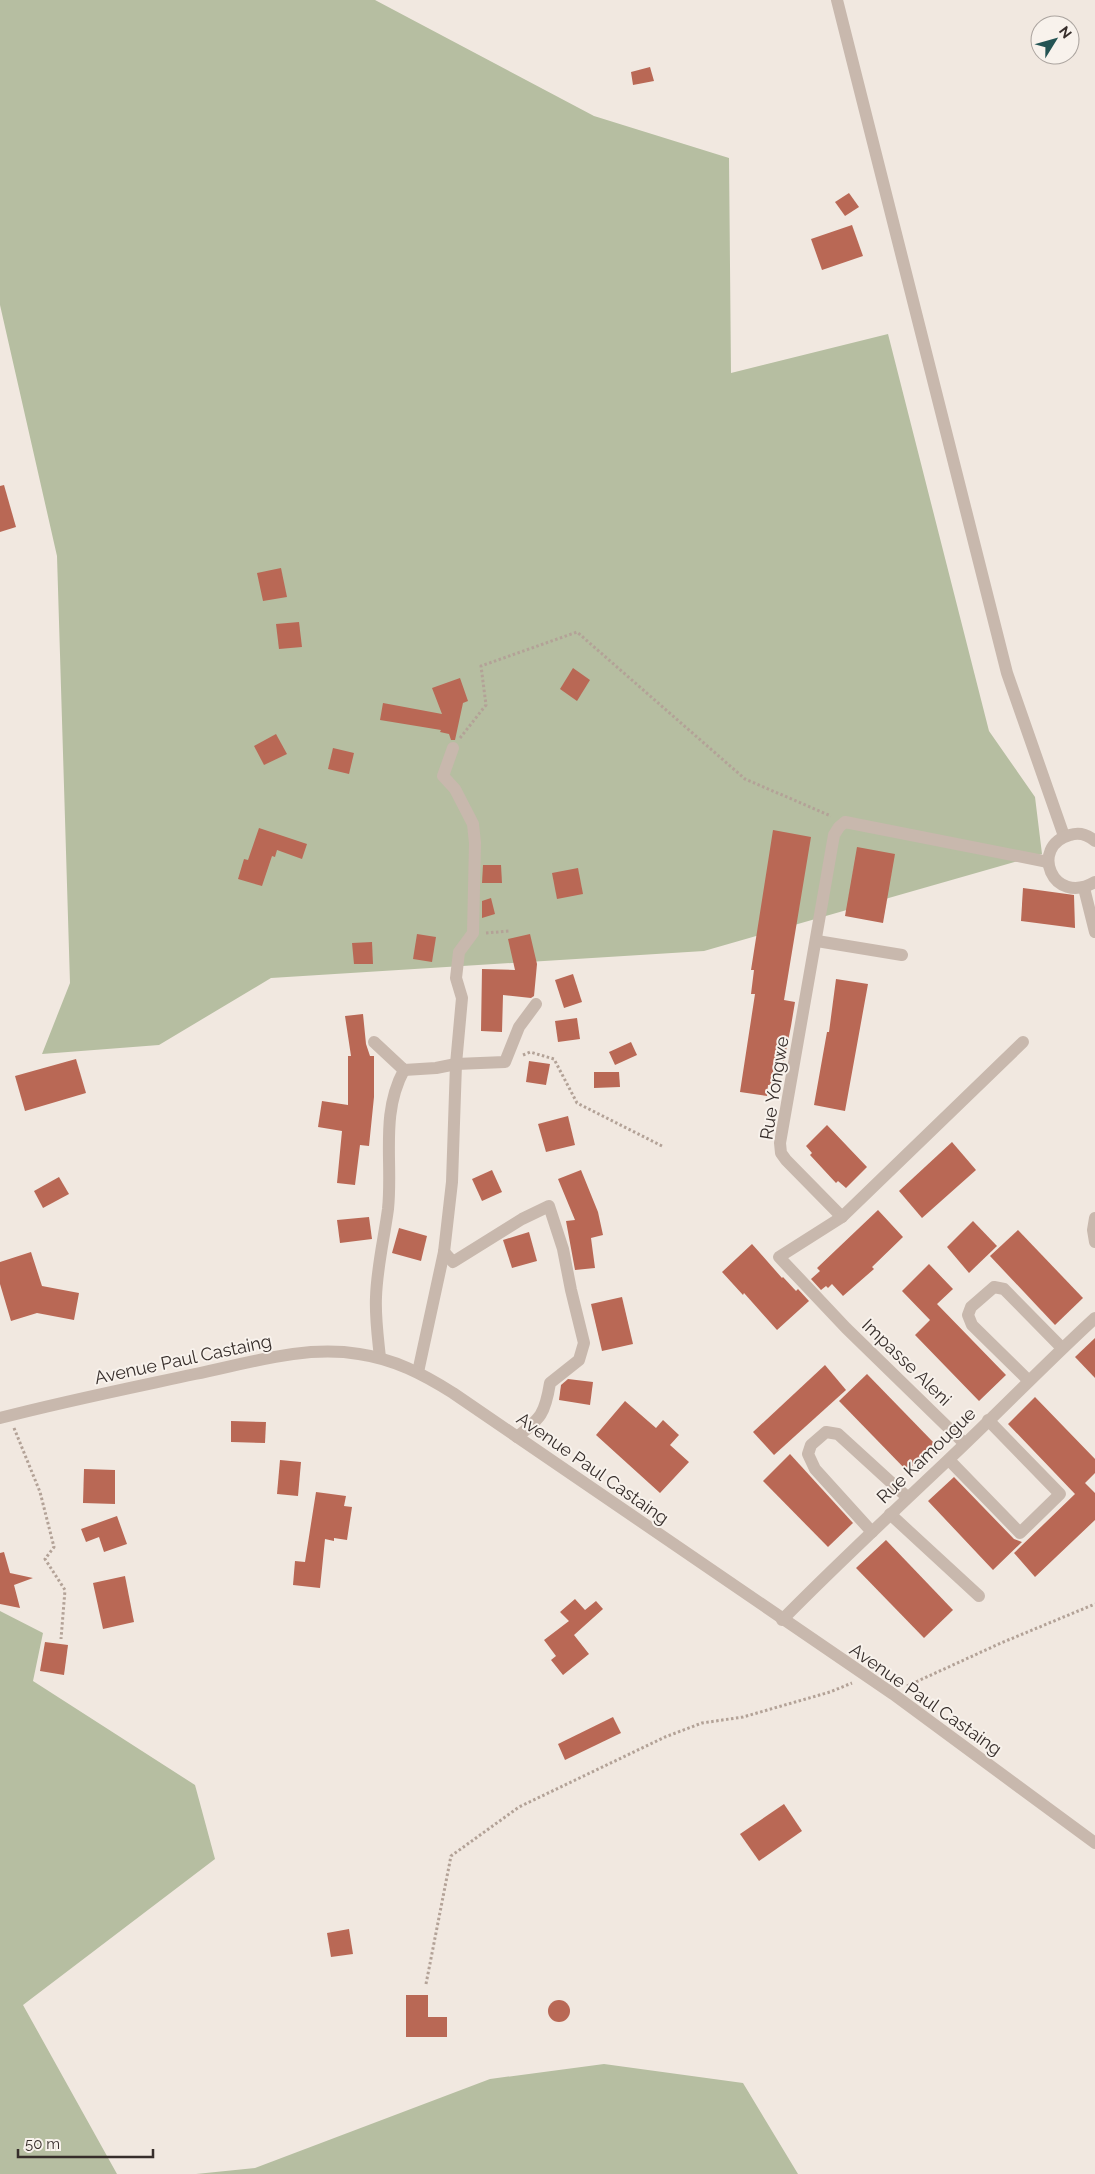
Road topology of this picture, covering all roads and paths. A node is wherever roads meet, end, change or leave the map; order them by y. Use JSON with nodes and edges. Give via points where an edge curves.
{"nodes":[{"id":1,"x":837,"y":0,"type":"edge"},
{"id":2,"x":452,"y":748,"type":"joint"},
{"id":3,"x":845,"y":822,"type":"junction"},
{"id":4,"x":1064,"y":836,"type":"junction"},
{"id":5,"x":1095,"y":841,"type":"edge"},
{"id":6,"x":1048,"y":862,"type":"junction"},
{"id":7,"x":1090,"y":885,"type":"edge"},
{"id":8,"x":509,"y":931,"type":"dead end"},
{"id":9,"x":1095,"y":932,"type":"edge"},
{"id":10,"x":473,"y":933,"type":"junction"},
{"id":11,"x":817,"y":941,"type":"junction"},
{"id":12,"x":902,"y":955,"type":"dead end"},
{"id":13,"x":536,"y":1004,"type":"dead end"},
{"id":14,"x":374,"y":1042,"type":"dead end"},
{"id":15,"x":1023,"y":1042,"type":"dead end"},
{"id":16,"x":505,"y":1062,"type":"junction"},
{"id":17,"x":456,"y":1064,"type":"junction"},
{"id":18,"x":404,"y":1070,"type":"junction"},
{"id":19,"x":664,"y":1147,"type":"dead end"},
{"id":20,"x":842,"y":1217,"type":"junction"},
{"id":21,"x":1095,"y":1218,"type":"edge"},
{"id":22,"x":1095,"y":1242,"type":"edge"},
{"id":23,"x":444,"y":1252,"type":"junction"},
{"id":24,"x":1095,"y":1318,"type":"edge"},
{"id":25,"x":1062,"y":1348,"type":"junction"},
{"id":26,"x":380,"y":1358,"type":"junction"},
{"id":27,"x":418,"y":1372,"type":"junction"},
{"id":28,"x":1028,"y":1380,"type":"junction"},
{"id":29,"x":5,"y":1417,"type":"edge"},
{"id":30,"x":988,"y":1420,"type":"junction"},
{"id":31,"x":517,"y":1437,"type":"junction"},
{"id":32,"x":964,"y":1443,"type":"junction"},
{"id":33,"x":949,"y":1460,"type":"junction"},
{"id":34,"x":907,"y":1497,"type":"junction"},
{"id":35,"x":890,"y":1514,"type":"junction"},
{"id":36,"x":872,"y":1532,"type":"junction"},
{"id":37,"x":978,"y":1596,"type":"dead end"},
{"id":38,"x":1095,"y":1604,"type":"edge"},
{"id":39,"x":782,"y":1620,"type":"junction"},
{"id":40,"x":61,"y":1639,"type":"dead end"},
{"id":41,"x":866,"y":1677,"type":"junction"},
{"id":42,"x":893,"y":1694,"type":"junction"},
{"id":43,"x":1095,"y":1843,"type":"edge"},
{"id":44,"x":426,"y":1984,"type":"dead end"}],
"edges":[{"from":1,"to":4,"type":"street","via":[[1007,673]]},
{"from":2,"to":3,"type":"path","via":[[486,706],[481,666],[577,632],[745,778]]},
{"from":2,"to":10,"type":"street","via":[[443,776],[455,789],[473,824]]},
{"from":3,"to":6,"type":"street"},
{"from":3,"to":11,"type":"street","name":"Rue Yongwe","via":[[834,836]]},
{"from":4,"to":5,"type":"street","via":[[1084,835]]},
{"from":4,"to":6,"type":"street","via":[[1052,847]]},
{"from":6,"to":7,"type":"street","via":[[1054,878],[1067,888]]},
{"from":7,"to":9,"type":"street"},
{"from":8,"to":10,"type":"path"},
{"from":10,"to":17,"type":"street","via":[[458,952],[456,978],[462,998]]},
{"from":11,"to":12,"type":"street"},
{"from":11,"to":20,"type":"street","name":"Rue Yongwe","via":[[782,1131],[781,1153]]},
{"from":13,"to":16,"type":"street","via":[[519,1027]]},
{"from":14,"to":18,"type":"street"},
{"from":15,"to":20,"type":"street"},
{"from":16,"to":17,"type":"street"},
{"from":16,"to":19,"type":"path","via":[[530,1052],[554,1059],[577,1103]]},
{"from":17,"to":18,"type":"street"},
{"from":17,"to":23,"type":"street","via":[[452,1182]]},
{"from":18,"to":26,"type":"street","via":[[395,1086],[388,1135],[388,1208],[376,1298]]},
{"from":20,"to":32,"type":"street","name":"Impasse Aleni","via":[[779,1257],[846,1328]]},
{"from":21,"to":22,"type":"street"},
{"from":23,"to":27,"type":"street"},
{"from":23,"to":31,"type":"street","via":[[453,1262],[549,1206],[563,1249],[584,1344],[579,1360],[550,1383],[547,1404],[538,1420]]},
{"from":24,"to":25,"type":"street","name":"Rue Kamougue"},
{"from":25,"to":28,"type":"street","name":"Rue Kamougue"},
{"from":25,"to":28,"type":"street","via":[[1004,1289],[994,1287],[971,1307],[970,1321]]},
{"from":26,"to":27,"type":"street","name":"Avenue Paul Castaing"},
{"from":26,"to":29,"type":"street","name":"Avenue Paul Castaing","via":[[336,1351],[303,1351]]},
{"from":27,"to":31,"type":"street","name":"Avenue Paul Castaing"},
{"from":28,"to":30,"type":"street","name":"Rue Kamougue"},
{"from":29,"to":40,"type":"path","via":[[40,1492],[54,1548],[45,1559],[65,1590]]},
{"from":30,"to":32,"type":"street","name":"Rue Kamougue"},
{"from":30,"to":33,"type":"street","via":[[1060,1494],[1020,1533]]},
{"from":31,"to":39,"type":"street","name":"Avenue Paul Castaing"},
{"from":32,"to":33,"type":"street","name":"Rue Kamougue"},
{"from":33,"to":34,"type":"street","name":"Rue Kamougue"},
{"from":34,"to":35,"type":"street","name":"Rue Kamougue"},
{"from":34,"to":36,"type":"street","via":[[838,1434],[826,1432],[810,1445],[808,1454],[815,1468]]},
{"from":35,"to":36,"type":"street","name":"Rue Kamougue"},
{"from":35,"to":37,"type":"street"},
{"from":36,"to":39,"type":"street","name":"Rue Kamougue"},
{"from":38,"to":42,"type":"path","via":[[942,1668]]},
{"from":39,"to":41,"type":"street","name":"Avenue Paul Castaing"},
{"from":41,"to":42,"type":"street","name":"Avenue Paul Castaing"},
{"from":41,"to":44,"type":"path","via":[[830,1692],[761,1712],[702,1723],[665,1737],[519,1807],[451,1856]]},
{"from":42,"to":43,"type":"street","name":"Avenue Paul Castaing"}]}
